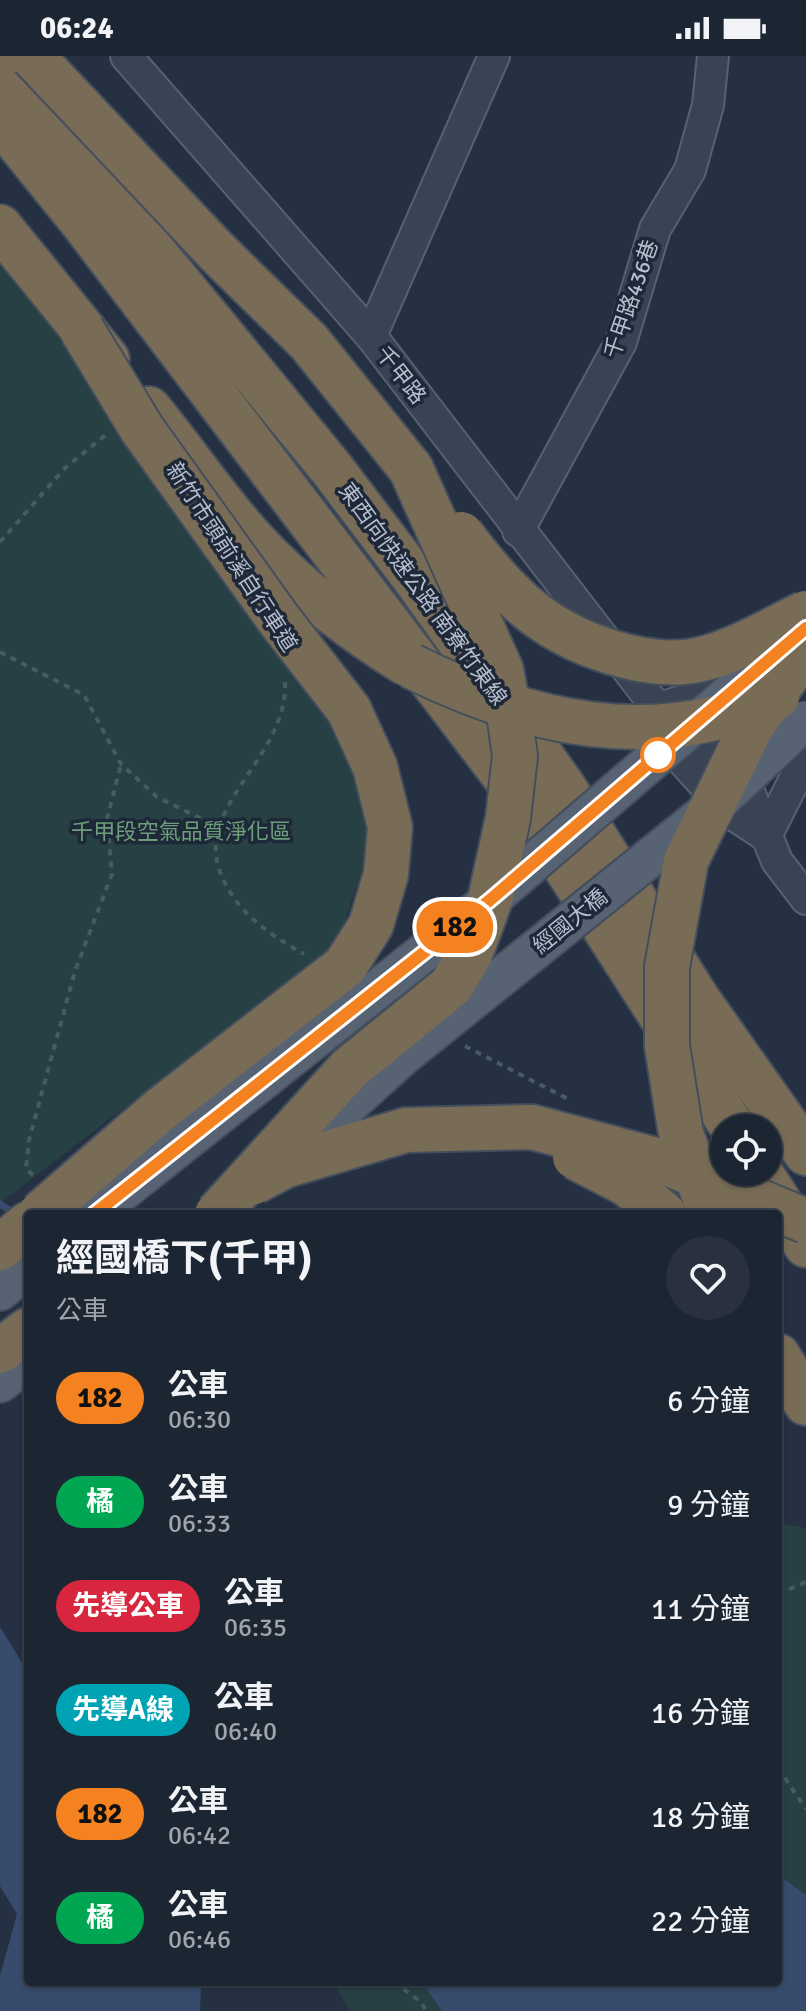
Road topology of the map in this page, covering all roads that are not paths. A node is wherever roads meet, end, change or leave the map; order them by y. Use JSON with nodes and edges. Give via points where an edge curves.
{"nodes":[{"id":1,"x":32,"y":56,"type":"edge"},
{"id":2,"x":126,"y":56,"type":"edge"},
{"id":3,"x":494,"y":56,"type":"edge"},
{"id":4,"x":713,"y":56,"type":"edge"},
{"id":5,"x":0,"y":65,"type":"edge"},
{"id":6,"x":0,"y":120,"type":"edge"},
{"id":7,"x":0,"y":227,"type":"edge"},
{"id":8,"x":82,"y":330,"type":"junction"},
{"id":9,"x":371,"y":336,"type":"junction"},
{"id":10,"x":411,"y":469,"type":"junction"},
{"id":11,"x":518,"y":531,"type":"junction"},
{"id":12,"x":806,"y":610,"type":"edge"},
{"id":13,"x":806,"y":628,"type":"edge"},
{"id":14,"x":793,"y":648,"type":"edge"},
{"id":15,"x":806,"y":684,"type":"edge"},
{"id":16,"x":806,"y":707,"type":"edge"},
{"id":17,"x":658,"y":709,"type":"junction"},
{"id":18,"x":806,"y":720,"type":"edge"},
{"id":19,"x":806,"y":757,"type":"edge"},
{"id":20,"x":713,"y":807,"type":"junction"},
{"id":21,"x":766,"y":836,"type":"junction"},
{"id":22,"x":806,"y":899,"type":"edge"},
{"id":23,"x":490,"y":900,"type":"junction"},
{"id":24,"x":724,"y":1114,"type":"edge"},
{"id":25,"x":806,"y":1153,"type":"edge"},
{"id":26,"x":769,"y":1186,"type":"edge"},
{"id":27,"x":45,"y":1210,"type":"edge"},
{"id":28,"x":99,"y":1210,"type":"edge"},
{"id":29,"x":198,"y":1210,"type":"edge"},
{"id":30,"x":224,"y":1210,"type":"edge"},
{"id":31,"x":225,"y":1210,"type":"edge"},
{"id":32,"x":247,"y":1210,"type":"edge"},
{"id":33,"x":659,"y":1210,"type":"edge"},
{"id":34,"x":710,"y":1210,"type":"edge"},
{"id":35,"x":780,"y":1210,"type":"edge"},
{"id":36,"x":782,"y":1211,"type":"edge"},
{"id":37,"x":806,"y":1221,"type":"edge"},
{"id":38,"x":24,"y":1227,"type":"edge"},
{"id":39,"x":806,"y":1245,"type":"edge"},
{"id":40,"x":0,"y":1248,"type":"edge"},
{"id":41,"x":24,"y":1271,"type":"edge"},
{"id":42,"x":0,"y":1291,"type":"edge"},
{"id":43,"x":24,"y":1333,"type":"edge"},
{"id":44,"x":0,"y":1351,"type":"edge"},
{"id":45,"x":782,"y":1363,"type":"edge"},
{"id":46,"x":24,"y":1365,"type":"edge"},
{"id":47,"x":0,"y":1383,"type":"edge"},
{"id":48,"x":782,"y":1387,"type":"edge"},
{"id":49,"x":806,"y":1403,"type":"edge"},
{"id":50,"x":806,"y":1421,"type":"edge"}],
"edges":[{"from":1,"to":10,"type":"highway","bridge":true,"via":[[309,342]]},
{"from":2,"to":9,"type":"street","name":"千甲路"},
{"from":3,"to":9,"type":"street"},
{"from":4,"to":11,"type":"street","name":"千甲路436巷","via":[[708,105],[690,170],[655,229],[621,342]]},
{"from":5,"to":25,"type":"highway","name":"東西向快速公路 南寮竹東線","via":[[416,580],[564,788],[698,1000]]},
{"from":6,"to":24,"type":"highway","name":"東西向快速公路 南寮竹東線","via":[[522,799]]},
{"from":7,"to":8,"type":"highway"},
{"from":8,"to":15,"type":"highway","bridge":true,"via":[[250,537],[303,590],[357,633],[468,694],[528,715],[669,728],[751,709]]},
{"from":8,"to":27,"type":"highway","bridge":true,"via":[[142,429],[349,710],[375,767],[390,827],[386,874],[371,925],[345,966],[161,1109]]},
{"from":9,"to":11,"type":"street","name":"千甲路"},
{"from":10,"to":12,"type":"highway","bridge":true,"via":[[496,581],[541,622],[587,646],[644,661],[698,660]]},
{"from":10,"to":23,"type":"highway","bridge":true,"via":[[501,670],[509,713],[515,756]]},
{"from":11,"to":17,"type":"street","name":"千甲路"},
{"from":12,"to":14,"type":"street"},
{"from":13,"to":23,"type":"main road","bridge":true},
{"from":14,"to":16,"type":"street","via":[[770,675]]},
{"from":14,"to":17,"type":"street","via":[[699,695]]},
{"from":14,"to":20,"type":"highway","bridge":true},
{"from":17,"to":21,"type":"street","name":"千甲路","via":[[673,750],[728,811]]},
{"from":18,"to":20,"type":"main road","name":"經國大橋","bridge":true},
{"from":19,"to":21,"type":"street"},
{"from":20,"to":31,"type":"main road","name":"經國大橋","bridge":true,"via":[[404,1055]]},
{"from":20,"to":34,"type":"highway","bridge":true,"via":[[686,861],[667,967],[667,1046],[681,1134]]},
{"from":21,"to":22,"type":"street","name":"千甲路","via":[[777,861]]},
{"from":23,"to":28,"type":"main road","bridge":true},
{"from":23,"to":30,"type":"highway","bridge":true,"via":[[471,952],[451,986],[350,1068]]},
{"from":26,"to":39,"type":"highway"},
{"from":29,"to":35,"type":"highway","bridge":true,"via":[[284,1166],[406,1130],[532,1127],[667,1163]]},
{"from":32,"to":33,"type":"highway","bridge":true,"via":[[311,1179],[391,1157],[458,1145],[527,1144],[578,1158],[627,1184]]},
{"from":36,"to":37,"type":"highway","bridge":true},
{"from":38,"to":40,"type":"highway"},
{"from":41,"to":42,"type":"main road"},
{"from":43,"to":44,"type":"highway"},
{"from":45,"to":49,"type":"highway"},
{"from":46,"to":47,"type":"main road"},
{"from":48,"to":50,"type":"highway"}]}
